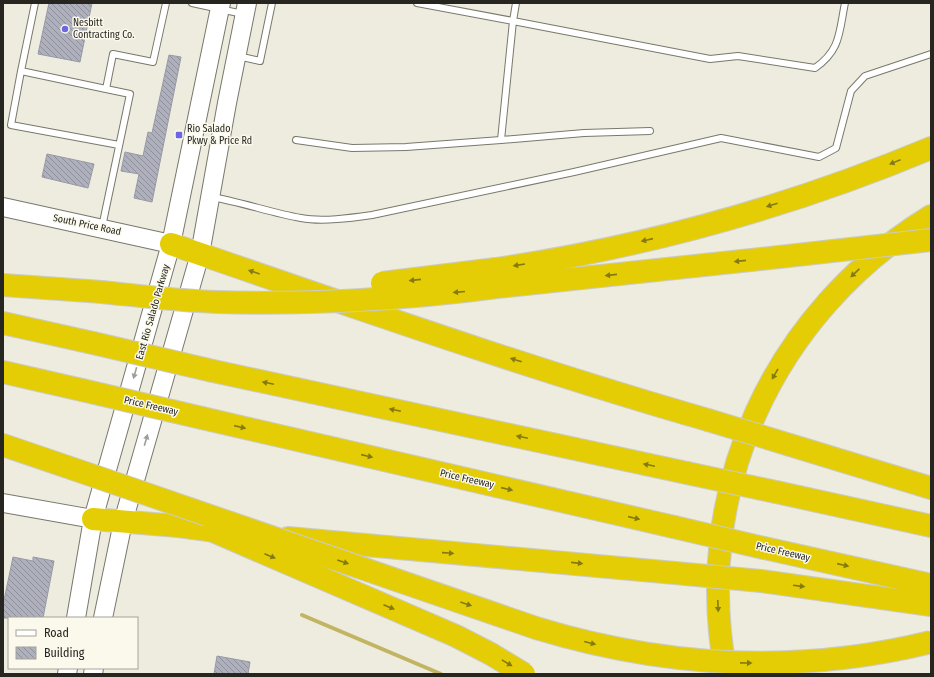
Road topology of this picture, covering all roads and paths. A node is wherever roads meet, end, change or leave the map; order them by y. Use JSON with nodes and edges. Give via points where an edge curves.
{"nodes":[{"id":1,"x":35,"y":3,"type":"edge"},
{"id":2,"x":166,"y":3,"type":"edge"},
{"id":3,"x":192,"y":3,"type":"edge"},
{"id":4,"x":272,"y":3,"type":"edge"},
{"id":5,"x":417,"y":3,"type":"edge"},
{"id":6,"x":516,"y":3,"type":"edge"},
{"id":7,"x":845,"y":3,"type":"edge"},
{"id":8,"x":220,"y":6,"type":"edge"},
{"id":9,"x":246,"y":8,"type":"edge"},
{"id":10,"x":513,"y":21,"type":"junction"},
{"id":11,"x":931,"y":54,"type":"edge"},
{"id":12,"x":236,"y":55,"type":"junction"},
{"id":13,"x":21,"y":71,"type":"junction"},
{"id":14,"x":106,"y":89,"type":"junction"},
{"id":15,"x":650,"y":132,"type":"dead end"},
{"id":16,"x":296,"y":140,"type":"dead end"},
{"id":17,"x":501,"y":140,"type":"junction"},
{"id":18,"x":119,"y":144,"type":"junction"},
{"id":19,"x":931,"y":148,"type":"edge"},
{"id":20,"x":210,"y":197,"type":"junction"},
{"id":21,"x":3,"y":207,"type":"edge"},
{"id":22,"x":931,"y":216,"type":"edge"},
{"id":23,"x":102,"y":229,"type":"junction"},
{"id":24,"x":931,"y":240,"type":"edge"},
{"id":25,"x":171,"y":244,"type":"junction"},
{"id":26,"x":200,"y":254,"type":"junction"},
{"id":27,"x":497,"y":278,"type":"junction"},
{"id":28,"x":3,"y":285,"type":"edge"},
{"id":29,"x":3,"y":323,"type":"edge"},
{"id":30,"x":3,"y":372,"type":"edge"},
{"id":31,"x":3,"y":445,"type":"edge"},
{"id":32,"x":94,"y":476,"type":"junction"},
{"id":33,"x":931,"y":488,"type":"edge"},
{"id":34,"x":3,"y":502,"type":"edge"},
{"id":35,"x":93,"y":520,"type":"junction"},
{"id":36,"x":123,"y":522,"type":"junction"},
{"id":37,"x":931,"y":526,"type":"edge"},
{"id":38,"x":931,"y":585,"type":"edge"},
{"id":39,"x":931,"y":605,"type":"edge"},
{"id":40,"x":76,"y":617,"type":"edge"},
{"id":41,"x":103,"y":617,"type":"edge"},
{"id":42,"x":931,"y":642,"type":"edge"},
{"id":43,"x":524,"y":674,"type":"edge"},
{"id":44,"x":726,"y":674,"type":"edge"}],
"edges":[{"from":1,"to":13,"type":"lane"},
{"from":2,"to":14,"type":"lane","via":[[153,62],[113,54]]},
{"from":3,"to":8,"type":"lane"},
{"from":4,"to":12,"type":"lane","via":[[260,61]]},
{"from":5,"to":10,"type":"lane"},
{"from":6,"to":10,"type":"lane"},
{"from":7,"to":10,"type":"lane","via":[[837,44],[828,59],[815,68],[738,56],[710,59]]},
{"from":8,"to":9,"type":"lane"},
{"from":8,"to":25,"type":"main road","name":"East Rio Salado Parkway"},
{"from":9,"to":12,"type":"main road"},
{"from":10,"to":17,"type":"lane"},
{"from":11,"to":20,"type":"lane","via":[[865,76],[851,91],[836,148],[819,157],[721,138],[567,174],[372,215],[346,218],[302,219],[236,201]]},
{"from":12,"to":20,"type":"main road"},
{"from":13,"to":14,"type":"lane"},
{"from":13,"to":18,"type":"lane","via":[[11,125]]},
{"from":14,"to":18,"type":"lane","via":[[130,94]]},
{"from":15,"to":17,"type":"lane","via":[[584,133]]},
{"from":16,"to":17,"type":"lane","via":[[352,148]]},
{"from":18,"to":23,"type":"lane"},
{"from":19,"to":27,"type":"highway","one_way":true,"via":[[838,183],[705,225]]},
{"from":20,"to":26,"type":"main road"},
{"from":21,"to":23,"type":"main road","name":"South Price Road"},
{"from":22,"to":44,"type":"highway","one_way":true,"via":[[873,256],[827,302],[790,349],[758,408],[732,477],[720,540],[718,612]]},
{"from":23,"to":25,"type":"main road","name":"South Price Road"},
{"from":24,"to":27,"type":"highway","one_way":true,"bridge":true,"via":[[779,257]]},
{"from":25,"to":26,"type":"highway"},
{"from":25,"to":35,"type":"main road","name":"East Rio Salado Parkway","one_way":true},
{"from":33,"to":26,"type":"highway","one_way":true,"bridge":true,"via":[[433,334]]},
{"from":36,"to":26,"type":"main road","one_way":true},
{"from":27,"to":28,"type":"highway","one_way":true,"bridge":true,"via":[[429,278],[328,288],[242,291],[102,292]]},
{"from":37,"to":29,"type":"highway","one_way":true,"bridge":true,"via":[[213,371]]},
{"from":30,"to":38,"type":"highway","name":"Price Freeway","one_way":true,"bridge":true},
{"from":31,"to":32,"type":"highway"},
{"from":32,"to":42,"type":"highway","one_way":true,"bridge":true,"via":[[528,626],[627,652],[697,661],[768,663],[861,656]]},
{"from":32,"to":43,"type":"highway","one_way":true,"bridge":true,"via":[[175,515],[456,636]]},
{"from":34,"to":35,"type":"main road"},
{"from":35,"to":36,"type":"highway"},
{"from":35,"to":40,"type":"main road","name":"East Rio Salado Parkway"},
{"from":36,"to":39,"type":"highway","one_way":true,"bridge":true,"via":[[761,581]]},
{"from":36,"to":41,"type":"main road"}]}
